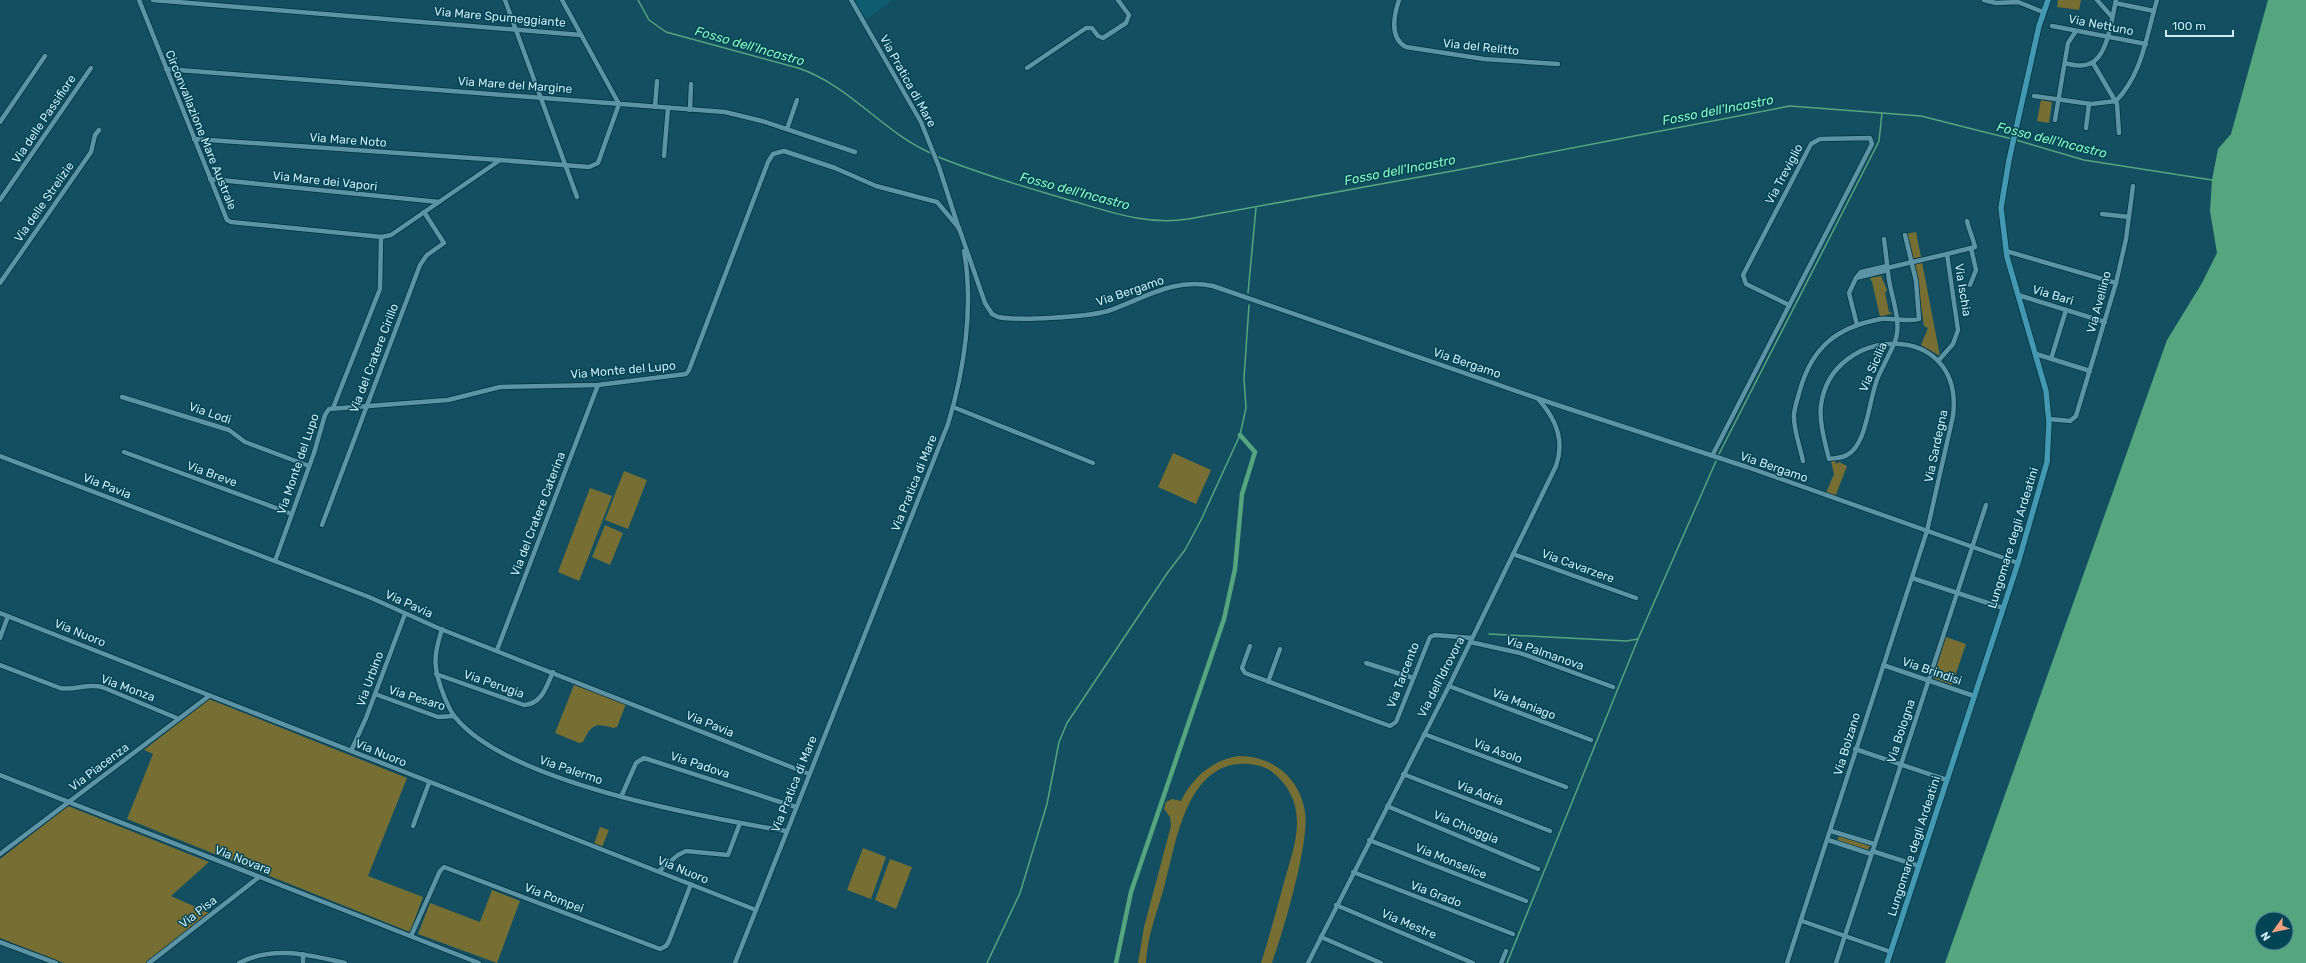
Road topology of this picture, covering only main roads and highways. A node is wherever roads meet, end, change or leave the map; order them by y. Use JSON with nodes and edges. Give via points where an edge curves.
{"nodes":[{"id":1,"x":2048,"y":0,"type":"edge"},
{"id":2,"x":1887,"y":963,"type":"edge"}],
"edges":[{"from":1,"to":2,"type":"main road","name":"Lungomare degli Ardeatini","via":[[2020,110],[2001,208],[2006,251],[2044,383],[2049,419],[2045,470],[2018,564]]}]}
